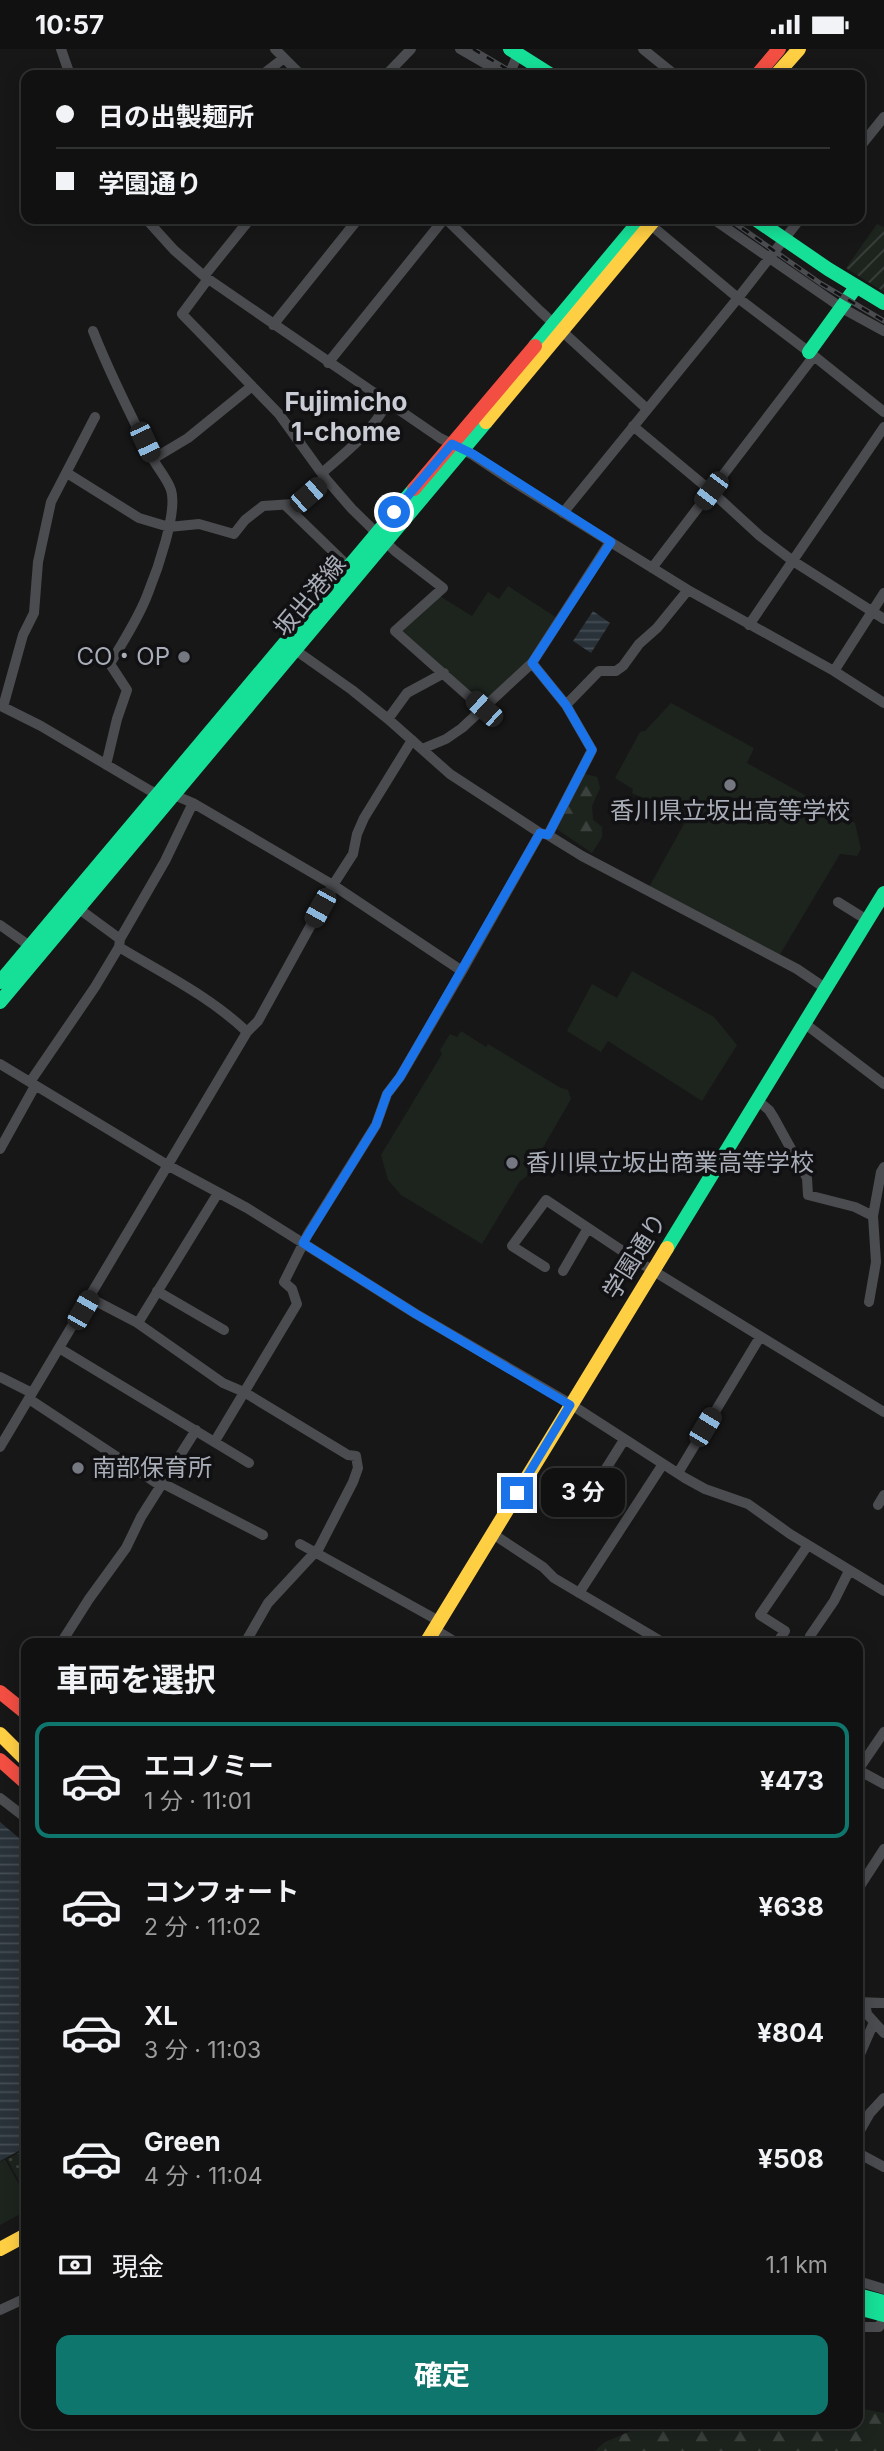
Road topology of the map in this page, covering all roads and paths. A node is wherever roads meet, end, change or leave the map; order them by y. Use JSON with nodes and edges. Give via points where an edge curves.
{"nodes":[{"id":1,"x":61,"y":49,"type":"edge"},
{"id":2,"x":275,"y":49,"type":"edge"},
{"id":3,"x":411,"y":49,"type":"edge"},
{"id":4,"x":460,"y":49,"type":"edge"},
{"id":5,"x":643,"y":49,"type":"edge"},
{"id":6,"x":779,"y":49,"type":"edge"},
{"id":7,"x":799,"y":49,"type":"edge"},
{"id":8,"x":516,"y":51,"type":"edge"},
{"id":9,"x":284,"y":58,"type":"junction"},
{"id":10,"x":68,"y":70,"type":"edge"},
{"id":11,"x":268,"y":70,"type":"edge"},
{"id":12,"x":296,"y":70,"type":"edge"},
{"id":13,"x":391,"y":70,"type":"edge"},
{"id":14,"x":498,"y":70,"type":"edge"},
{"id":15,"x":511,"y":70,"type":"edge"},
{"id":16,"x":544,"y":70,"type":"edge"},
{"id":17,"x":669,"y":70,"type":"edge"},
{"id":18,"x":761,"y":70,"type":"edge"},
{"id":19,"x":780,"y":70,"type":"edge"},
{"id":20,"x":883,"y":122,"type":"edge"},
{"id":21,"x":865,"y":142,"type":"edge"},
{"id":22,"x":151,"y":224,"type":"edge"},
{"id":23,"x":246,"y":224,"type":"edge"},
{"id":24,"x":354,"y":224,"type":"edge"},
{"id":25,"x":445,"y":224,"type":"edge"},
{"id":26,"x":452,"y":224,"type":"edge"},
{"id":27,"x":644,"y":224,"type":"edge"},
{"id":28,"x":652,"y":224,"type":"edge"},
{"id":29,"x":720,"y":224,"type":"edge"},
{"id":30,"x":762,"y":224,"type":"edge"},
{"id":31,"x":796,"y":224,"type":"edge"},
{"id":32,"x":784,"y":240,"type":"junction"},
{"id":33,"x":769,"y":258,"type":"junction"},
{"id":34,"x":206,"y":278,"type":"junction"},
{"id":35,"x":856,"y":287,"type":"junction"},
{"id":36,"x":738,"y":298,"type":"junction"},
{"id":37,"x":884,"y":303,"type":"edge"},
{"id":38,"x":842,"y":308,"type":"junction"},
{"id":39,"x":273,"y":325,"type":"junction"},
{"id":40,"x":558,"y":326,"type":"junction"},
{"id":41,"x":93,"y":331,"type":"dead end"},
{"id":42,"x":884,"y":331,"type":"edge"},
{"id":43,"x":812,"y":354,"type":"junction"},
{"id":44,"x":328,"y":363,"type":"junction"},
{"id":45,"x":252,"y":386,"type":"junction"},
{"id":46,"x":387,"y":403,"type":"junction"},
{"id":47,"x":647,"y":409,"type":"junction"},
{"id":48,"x":884,"y":412,"type":"edge"},
{"id":49,"x":95,"y":417,"type":"dead end"},
{"id":50,"x":633,"y":426,"type":"junction"},
{"id":51,"x":884,"y":427,"type":"edge"},
{"id":52,"x":452,"y":444,"type":"junction"},
{"id":53,"x":153,"y":459,"type":"junction"},
{"id":54,"x":66,"y":473,"type":"junction"},
{"id":55,"x":324,"y":476,"type":"junction"},
{"id":56,"x":711,"y":491,"type":"junction"},
{"id":57,"x":286,"y":506,"type":"junction"},
{"id":58,"x":563,"y":513,"type":"junction"},
{"id":59,"x":169,"y":527,"type":"junction"},
{"id":60,"x":381,"y":537,"type":"junction"},
{"id":61,"x":611,"y":542,"type":"junction"},
{"id":62,"x":793,"y":561,"type":"junction"},
{"id":63,"x":348,"y":566,"type":"junction"},
{"id":64,"x":652,"y":568,"type":"junction"},
{"id":65,"x":688,"y":590,"type":"junction"},
{"id":66,"x":884,"y":593,"type":"edge"},
{"id":67,"x":872,"y":612,"type":"junction"},
{"id":68,"x":884,"y":619,"type":"edge"},
{"id":69,"x":749,"y":625,"type":"junction"},
{"id":70,"x":290,"y":646,"type":"junction"},
{"id":71,"x":532,"y":663,"type":"junction"},
{"id":72,"x":834,"y":671,"type":"junction"},
{"id":73,"x":443,"y":673,"type":"junction"},
{"id":74,"x":884,"y":703,"type":"edge"},
{"id":75,"x":566,"y":705,"type":"junction"},
{"id":76,"x":484,"y":709,"type":"junction"},
{"id":77,"x":388,"y":719,"type":"junction"},
{"id":78,"x":412,"y":740,"type":"junction"},
{"id":79,"x":422,"y":749,"type":"junction"},
{"id":80,"x":106,"y":765,"type":"junction"},
{"id":81,"x":158,"y":794,"type":"junction"},
{"id":82,"x":174,"y":795,"type":"junction"},
{"id":83,"x":193,"y":803,"type":"junction"},
{"id":84,"x":544,"y":834,"type":"junction"},
{"id":85,"x":333,"y":885,"type":"junction"},
{"id":86,"x":884,"y":893,"type":"edge"},
{"id":87,"x":838,"y":902,"type":"dead end"},
{"id":88,"x":73,"y":904,"type":"junction"},
{"id":89,"x":867,"y":920,"type":"junction"},
{"id":90,"x":0,"y":925,"type":"edge"},
{"id":91,"x":119,"y":943,"type":"junction"},
{"id":92,"x":35,"y":950,"type":"junction"},
{"id":93,"x":462,"y":971,"type":"junction"},
{"id":94,"x":0,"y":982,"type":"edge"},
{"id":95,"x":825,"y":988,"type":"junction"},
{"id":96,"x":0,"y":1002,"type":"edge"},
{"id":97,"x":804,"y":1023,"type":"junction"},
{"id":98,"x":247,"y":1032,"type":"junction"},
{"id":99,"x":0,"y":1064,"type":"edge"},
{"id":100,"x":33,"y":1084,"type":"junction"},
{"id":101,"x":884,"y":1084,"type":"edge"},
{"id":102,"x":757,"y":1100,"type":"junction"},
{"id":103,"x":0,"y":1149,"type":"edge"},
{"id":104,"x":169,"y":1167,"type":"junction"},
{"id":105,"x":884,"y":1167,"type":"edge"},
{"id":106,"x":218,"y":1193,"type":"junction"},
{"id":107,"x":873,"y":1216,"type":"junction"},
{"id":108,"x":588,"y":1228,"type":"junction"},
{"id":109,"x":873,"y":1233,"type":"junction"},
{"id":110,"x":884,"y":1236,"type":"edge"},
{"id":111,"x":303,"y":1243,"type":"junction"},
{"id":112,"x":545,"y":1267,"type":"dead end"},
{"id":113,"x":652,"y":1270,"type":"junction"},
{"id":114,"x":563,"y":1271,"type":"dead end"},
{"id":115,"x":157,"y":1291,"type":"junction"},
{"id":116,"x":90,"y":1298,"type":"junction"},
{"id":117,"x":869,"y":1302,"type":"dead end"},
{"id":118,"x":138,"y":1323,"type":"junction"},
{"id":119,"x":223,"y":1330,"type":"dead end"},
{"id":120,"x":760,"y":1337,"type":"junction"},
{"id":121,"x":59,"y":1348,"type":"junction"},
{"id":122,"x":0,"y":1377,"type":"edge"},
{"id":123,"x":244,"y":1392,"type":"junction"},
{"id":124,"x":31,"y":1396,"type":"junction"},
{"id":125,"x":570,"y":1405,"type":"junction"},
{"id":126,"x":884,"y":1412,"type":"edge"},
{"id":127,"x":196,"y":1430,"type":"junction"},
{"id":128,"x":624,"y":1440,"type":"junction"},
{"id":129,"x":215,"y":1441,"type":"junction"},
{"id":130,"x":0,"y":1447,"type":"edge"},
{"id":131,"x":248,"y":1463,"type":"dead end"},
{"id":132,"x":663,"y":1464,"type":"junction"},
{"id":133,"x":678,"y":1473,"type":"junction"},
{"id":134,"x":163,"y":1484,"type":"junction"},
{"id":135,"x":884,"y":1495,"type":"edge"},
{"id":136,"x":585,"y":1503,"type":"dead end"},
{"id":137,"x":878,"y":1505,"type":"dead end"},
{"id":138,"x":492,"y":1534,"type":"junction"},
{"id":139,"x":263,"y":1535,"type":"dead end"},
{"id":140,"x":300,"y":1544,"type":"dead end"},
{"id":141,"x":808,"y":1545,"type":"junction"},
{"id":142,"x":315,"y":1552,"type":"junction"},
{"id":143,"x":849,"y":1571,"type":"junction"},
{"id":144,"x":884,"y":1591,"type":"edge"},
{"id":145,"x":579,"y":1593,"type":"junction"},
{"id":146,"x":436,"y":1625,"type":"junction"},
{"id":147,"x":810,"y":1636,"type":"dead end"},
{"id":148,"x":64,"y":1638,"type":"edge"},
{"id":149,"x":248,"y":1638,"type":"edge"},
{"id":150,"x":429,"y":1638,"type":"edge"},
{"id":151,"x":451,"y":1638,"type":"edge"},
{"id":152,"x":656,"y":1638,"type":"edge"},
{"id":153,"x":780,"y":1638,"type":"edge"},
{"id":154,"x":0,"y":1692,"type":"edge"},
{"id":155,"x":21,"y":1704,"type":"edge"},
{"id":156,"x":884,"y":1733,"type":"edge"},
{"id":157,"x":0,"y":1734,"type":"edge"},
{"id":158,"x":0,"y":1743,"type":"edge"},
{"id":159,"x":21,"y":1755,"type":"edge"},
{"id":160,"x":0,"y":1760,"type":"edge"},
{"id":161,"x":21,"y":1762,"type":"edge"},
{"id":162,"x":863,"y":1763,"type":"edge"},
{"id":163,"x":863,"y":1773,"type":"edge"},
{"id":164,"x":0,"y":1775,"type":"edge"},
{"id":165,"x":21,"y":1779,"type":"edge"},
{"id":166,"x":884,"y":1784,"type":"edge"},
{"id":167,"x":21,"y":1791,"type":"edge"},
{"id":168,"x":0,"y":1798,"type":"edge"},
{"id":169,"x":21,"y":1814,"type":"edge"},
{"id":170,"x":884,"y":1849,"type":"edge"},
{"id":171,"x":863,"y":1881,"type":"edge"},
{"id":172,"x":863,"y":2002,"type":"edge"},
{"id":173,"x":884,"y":2003,"type":"edge"},
{"id":174,"x":863,"y":2006,"type":"edge"},
{"id":175,"x":874,"y":2022,"type":"junction"},
{"id":176,"x":884,"y":2033,"type":"edge"},
{"id":177,"x":863,"y":2047,"type":"edge"},
{"id":178,"x":884,"y":2098,"type":"edge"},
{"id":179,"x":863,"y":2125,"type":"edge"},
{"id":180,"x":863,"y":2156,"type":"edge"},
{"id":181,"x":884,"y":2167,"type":"edge"},
{"id":182,"x":21,"y":2238,"type":"edge"},
{"id":183,"x":0,"y":2249,"type":"edge"},
{"id":184,"x":863,"y":2283,"type":"edge"},
{"id":185,"x":884,"y":2289,"type":"edge"},
{"id":186,"x":863,"y":2296,"type":"edge"},
{"id":187,"x":21,"y":2300,"type":"edge"},
{"id":188,"x":884,"y":2302,"type":"edge"},
{"id":189,"x":0,"y":2310,"type":"edge"},
{"id":190,"x":863,"y":2310,"type":"edge"},
{"id":191,"x":884,"y":2317,"type":"edge"},
{"id":192,"x":863,"y":2327,"type":"edge"}],
"edges":[{"from":1,"to":10,"type":"street"},
{"from":2,"to":9,"type":"street"},
{"from":3,"to":13,"type":"street"},
{"from":4,"to":14,"type":"street"},
{"from":5,"to":17,"type":"street"},
{"from":6,"to":18,"type":"main road"},
{"from":7,"to":19,"type":"main road"},
{"from":8,"to":15,"type":"street","via":[[517,61]]},
{"from":8,"to":16,"type":"main road"},
{"from":9,"to":11,"type":"street"},
{"from":9,"to":12,"type":"street"},
{"from":20,"to":21,"type":"street"},
{"from":22,"to":34,"type":"street"},
{"from":23,"to":34,"type":"street"},
{"from":24,"to":39,"type":"street"},
{"from":25,"to":44,"type":"street"},
{"from":26,"to":40,"type":"street"},
{"from":27,"to":40,"type":"main road","name":"坂出港線"},
{"from":28,"to":36,"type":"street"},
{"from":29,"to":33,"type":"street"},
{"from":30,"to":32,"type":"main road"},
{"from":31,"to":32,"type":"street"},
{"from":32,"to":33,"type":"street"},
{"from":32,"to":35,"type":"main road"},
{"from":33,"to":36,"type":"street"},
{"from":33,"to":38,"type":"street"},
{"from":34,"to":39,"type":"street"},
{"from":34,"to":45,"type":"street","via":[[182,314]]},
{"from":35,"to":37,"type":"main road"},
{"from":35,"to":38,"type":"main road"},
{"from":36,"to":43,"type":"street"},
{"from":36,"to":47,"type":"street"},
{"from":38,"to":42,"type":"street"},
{"from":38,"to":43,"type":"main road"},
{"from":39,"to":44,"type":"street"},
{"from":40,"to":47,"type":"street"},
{"from":40,"to":52,"type":"main road","name":"坂出港線"},
{"from":41,"to":53,"type":"street"},
{"from":43,"to":48,"type":"street"},
{"from":43,"to":56,"type":"street"},
{"from":44,"to":46,"type":"street"},
{"from":45,"to":53,"type":"street","via":[[188,438]]},
{"from":45,"to":55,"type":"street","via":[[279,414]]},
{"from":46,"to":52,"type":"street"},
{"from":46,"to":55,"type":"street","via":[[367,433]]},
{"from":47,"to":50,"type":"street"},
{"from":49,"to":54,"type":"street"},
{"from":50,"to":56,"type":"street"},
{"from":50,"to":58,"type":"street"},
{"from":51,"to":62,"type":"street"},
{"from":52,"to":58,"type":"street"},
{"from":52,"to":60,"type":"main road","name":"坂出港線"},
{"from":53,"to":59,"type":"street","via":[[172,492]]},
{"from":54,"to":59,"type":"street","via":[[139,518]]},
{"from":54,"to":80,"type":"street","via":[[51,502],[38,562],[34,613],[23,635],[3,707]]},
{"from":55,"to":57,"type":"street","via":[[308,495]]},
{"from":55,"to":60,"type":"street"},
{"from":56,"to":62,"type":"street"},
{"from":56,"to":64,"type":"street"},
{"from":57,"to":59,"type":"street","via":[[264,506],[234,534],[199,524]]},
{"from":57,"to":63,"type":"street"},
{"from":58,"to":61,"type":"street"},
{"from":59,"to":80,"type":"street","via":[[148,595],[110,664],[127,690]]},
{"from":60,"to":63,"type":"main road","name":"坂出港線"},
{"from":60,"to":70,"type":"main road","name":"坂出港線"},
{"from":60,"to":73,"type":"street","via":[[443,588],[395,631]]},
{"from":61,"to":64,"type":"street"},
{"from":61,"to":71,"type":"street"},
{"from":62,"to":67,"type":"street"},
{"from":62,"to":69,"type":"street"},
{"from":63,"to":70,"type":"main road","name":"坂出港線"},
{"from":64,"to":65,"type":"street"},
{"from":65,"to":69,"type":"street"},
{"from":65,"to":75,"type":"street","via":[[623,666],[616,671],[598,671]]},
{"from":66,"to":67,"type":"street"},
{"from":67,"to":68,"type":"street"},
{"from":67,"to":72,"type":"street"},
{"from":69,"to":72,"type":"street"},
{"from":70,"to":77,"type":"street"},
{"from":70,"to":81,"type":"main road","name":"坂出港線"},
{"from":70,"to":82,"type":"main road","name":"坂出港線"},
{"from":71,"to":75,"type":"street"},
{"from":71,"to":76,"type":"street"},
{"from":72,"to":74,"type":"street"},
{"from":73,"to":76,"type":"street"},
{"from":73,"to":77,"type":"street","via":[[407,693]]},
{"from":75,"to":84,"type":"street","via":[[592,750]]},
{"from":76,"to":79,"type":"street","via":[[446,739]]},
{"from":77,"to":78,"type":"street"},
{"from":78,"to":79,"type":"street"},
{"from":78,"to":85,"type":"street","via":[[364,818],[353,854]]},
{"from":79,"to":84,"type":"street","via":[[450,774]]},
{"from":80,"to":81,"type":"street"},
{"from":81,"to":82,"type":"street"},
{"from":81,"to":88,"type":"main road","name":"坂出港線"},
{"from":82,"to":83,"type":"street"},
{"from":82,"to":88,"type":"main road","name":"坂出港線"},
{"from":83,"to":85,"type":"street"},
{"from":83,"to":91,"type":"street"},
{"from":84,"to":93,"type":"street"},
{"from":84,"to":95,"type":"street"},
{"from":85,"to":93,"type":"street"},
{"from":85,"to":98,"type":"street","via":[[258,1021]]},
{"from":86,"to":89,"type":"main road","name":"学園通り"},
{"from":87,"to":89,"type":"street"},
{"from":88,"to":91,"type":"street"},
{"from":88,"to":92,"type":"main road","name":"坂出港線"},
{"from":89,"to":95,"type":"main road","name":"学園通り"},
{"from":90,"to":92,"type":"street"},
{"from":91,"to":98,"type":"street"},
{"from":91,"to":100,"type":"street"},
{"from":92,"to":94,"type":"main road","name":"坂出港線"},
{"from":92,"to":96,"type":"main road","name":"坂出港線"},
{"from":93,"to":111,"type":"street"},
{"from":95,"to":97,"type":"main road","name":"学園通り"},
{"from":97,"to":101,"type":"street"},
{"from":97,"to":102,"type":"main road","name":"学園通り"},
{"from":98,"to":104,"type":"street"},
{"from":99,"to":100,"type":"street"},
{"from":100,"to":103,"type":"street"},
{"from":100,"to":104,"type":"street"},
{"from":102,"to":107,"type":"street","via":[[769,1110],[807,1178],[808,1195]]},
{"from":102,"to":113,"type":"main road","name":"学園通り"},
{"from":104,"to":106,"type":"street"},
{"from":104,"to":116,"type":"street"},
{"from":105,"to":107,"type":"street"},
{"from":106,"to":111,"type":"street"},
{"from":106,"to":115,"type":"street"},
{"from":107,"to":109,"type":"street"},
{"from":108,"to":112,"type":"street","via":[[546,1200],[512,1246]]},
{"from":108,"to":113,"type":"street"},
{"from":108,"to":114,"type":"street"},
{"from":109,"to":110,"type":"street"},
{"from":109,"to":117,"type":"street","via":[[876,1262]]},
{"from":111,"to":123,"type":"street","via":[[284,1282],[297,1304]]},
{"from":111,"to":125,"type":"street"},
{"from":113,"to":120,"type":"street"},
{"from":113,"to":125,"type":"main road","name":"学園通り"},
{"from":115,"to":118,"type":"street"},
{"from":115,"to":119,"type":"street"},
{"from":116,"to":118,"type":"street"},
{"from":116,"to":121,"type":"street"},
{"from":118,"to":123,"type":"street","via":[[223,1383]]},
{"from":120,"to":126,"type":"street"},
{"from":120,"to":133,"type":"street"},
{"from":121,"to":124,"type":"street"},
{"from":121,"to":127,"type":"street"},
{"from":122,"to":124,"type":"street"},
{"from":123,"to":129,"type":"street"},
{"from":123,"to":142,"type":"street","via":[[348,1455],[356,1455],[353,1482]]},
{"from":124,"to":130,"type":"street"},
{"from":124,"to":134,"type":"street"},
{"from":125,"to":128,"type":"street"},
{"from":125,"to":138,"type":"main road","name":"学園通り"},
{"from":127,"to":129,"type":"street"},
{"from":127,"to":134,"type":"street"},
{"from":128,"to":132,"type":"street"},
{"from":128,"to":136,"type":"street"},
{"from":129,"to":131,"type":"street"},
{"from":132,"to":133,"type":"street"},
{"from":132,"to":145,"type":"street"},
{"from":133,"to":141,"type":"street","via":[[705,1489],[748,1504]]},
{"from":134,"to":139,"type":"street"},
{"from":134,"to":148,"type":"street"},
{"from":135,"to":137,"type":"street"},
{"from":138,"to":145,"type":"street"},
{"from":138,"to":146,"type":"main road","name":"学園通り"},
{"from":140,"to":142,"type":"street"},
{"from":141,"to":143,"type":"street"},
{"from":141,"to":153,"type":"street","via":[[760,1615],[785,1631]]},
{"from":142,"to":146,"type":"street"},
{"from":142,"to":149,"type":"street","via":[[268,1603]]},
{"from":143,"to":144,"type":"street"},
{"from":143,"to":147,"type":"street"},
{"from":145,"to":152,"type":"street"},
{"from":146,"to":150,"type":"main road","name":"学園通り"},
{"from":146,"to":151,"type":"street"},
{"from":154,"to":155,"type":"main road"},
{"from":156,"to":162,"type":"street"},
{"from":157,"to":159,"type":"main road"},
{"from":158,"to":161,"type":"main road"},
{"from":160,"to":165,"type":"main road"},
{"from":163,"to":166,"type":"street"},
{"from":164,"to":167,"type":"main road"},
{"from":168,"to":169,"type":"street"},
{"from":170,"to":171,"type":"street"},
{"from":172,"to":173,"type":"street"},
{"from":174,"to":175,"type":"street"},
{"from":175,"to":176,"type":"street"},
{"from":175,"to":177,"type":"street"},
{"from":178,"to":179,"type":"street"},
{"from":180,"to":181,"type":"street"},
{"from":182,"to":183,"type":"main road"},
{"from":184,"to":185,"type":"street"},
{"from":186,"to":188,"type":"main road"},
{"from":187,"to":189,"type":"street"},
{"from":190,"to":191,"type":"main road"},
{"from":191,"to":192,"type":"street","via":[[879,2327]]}]}
